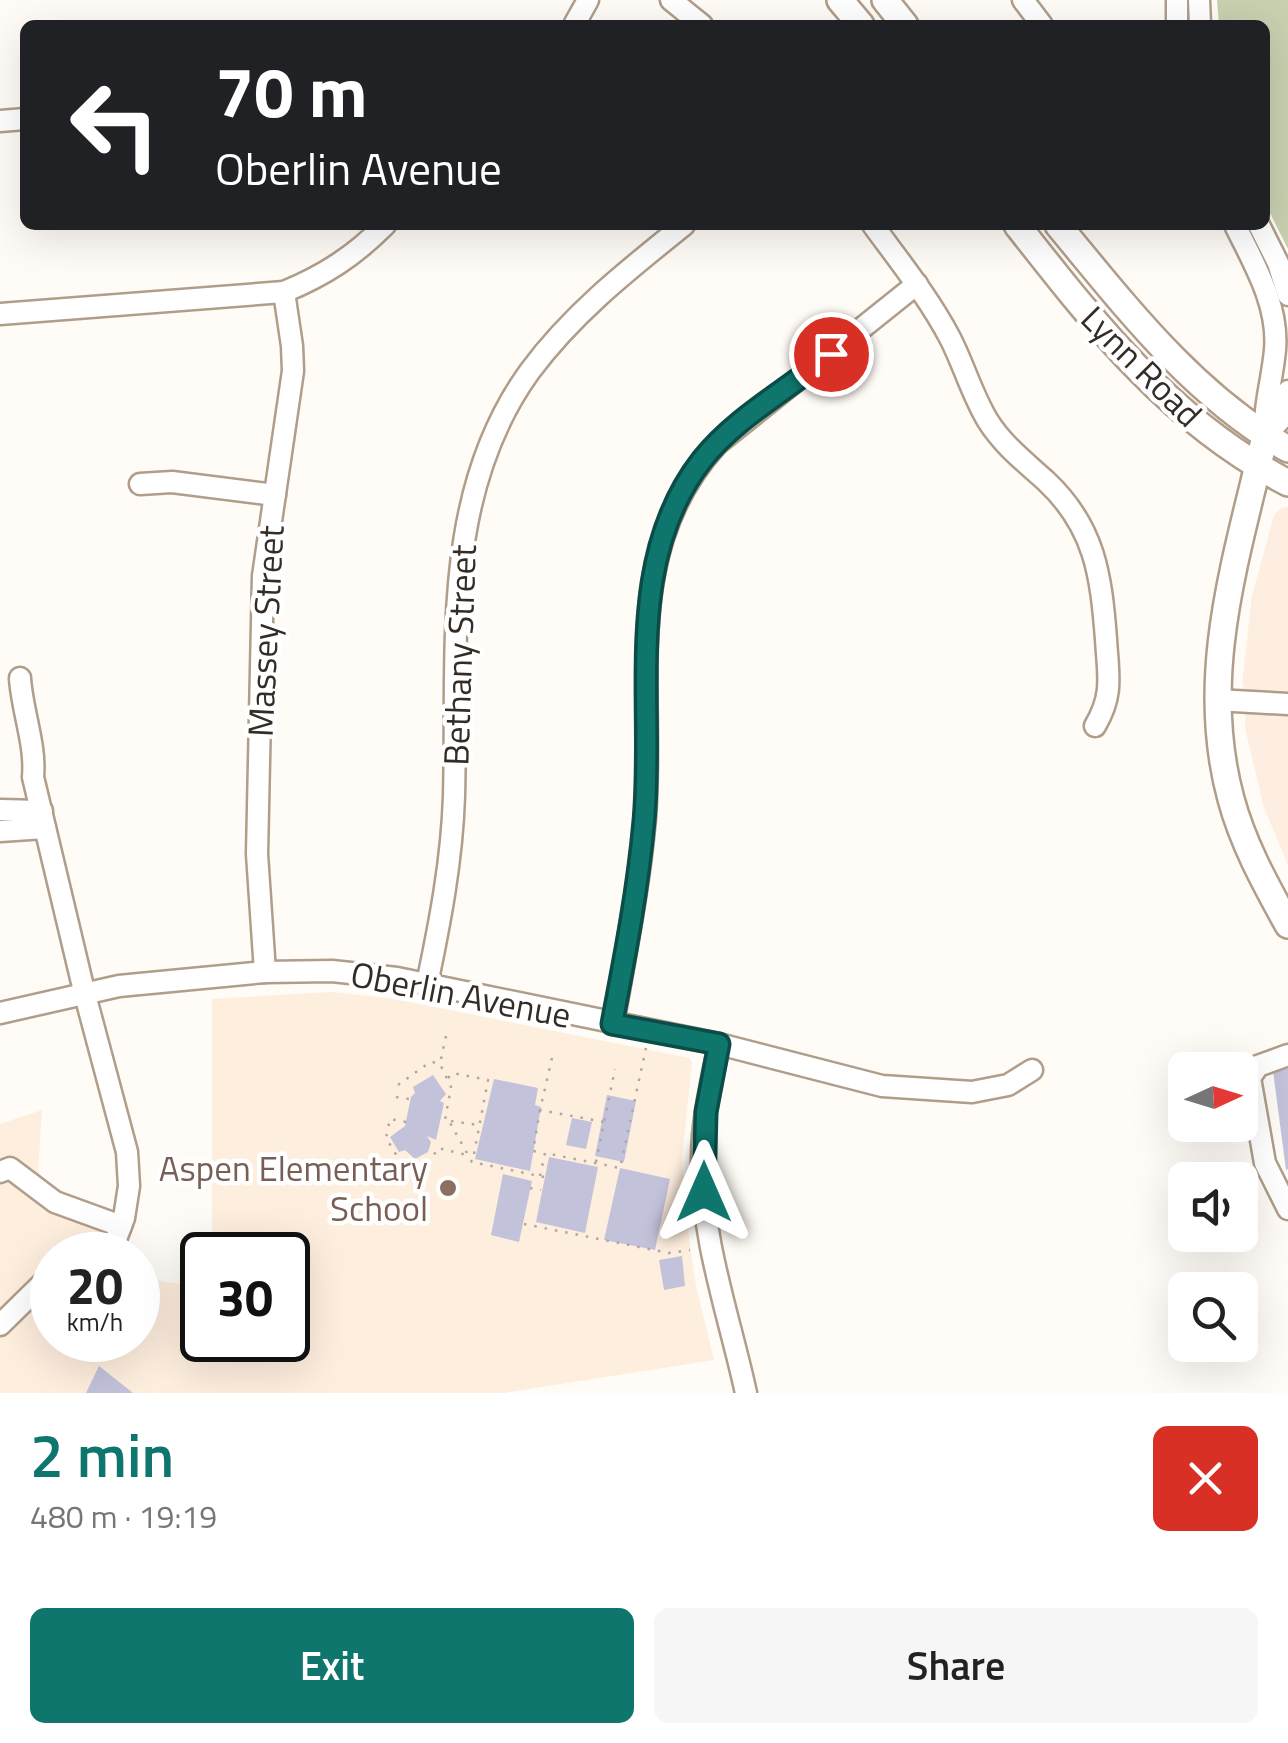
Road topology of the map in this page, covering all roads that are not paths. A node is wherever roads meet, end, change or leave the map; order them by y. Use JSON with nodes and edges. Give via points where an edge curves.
{"nodes":[{"id":1,"x":672,"y":0,"type":"edge"},
{"id":2,"x":840,"y":0,"type":"edge"},
{"id":3,"x":885,"y":0,"type":"edge"},
{"id":4,"x":1023,"y":0,"type":"edge"},
{"id":5,"x":696,"y":20,"type":"edge"},
{"id":6,"x":857,"y":20,"type":"edge"},
{"id":7,"x":901,"y":20,"type":"edge"},
{"id":8,"x":1038,"y":20,"type":"edge"},
{"id":9,"x":380,"y":230,"type":"edge"},
{"id":10,"x":678,"y":230,"type":"edge"},
{"id":11,"x":877,"y":230,"type":"edge"},
{"id":12,"x":1021,"y":230,"type":"edge"},
{"id":13,"x":1062,"y":230,"type":"edge"},
{"id":14,"x":1237,"y":230,"type":"edge"},
{"id":15,"x":1262,"y":230,"type":"edge"},
{"id":16,"x":916,"y":284,"type":"junction"},
{"id":17,"x":284,"y":292,"type":"junction"},
{"id":18,"x":1288,"y":296,"type":"edge"},
{"id":19,"x":0,"y":314,"type":"edge"},
{"id":20,"x":1288,"y":391,"type":"edge"},
{"id":21,"x":1265,"y":436,"type":"junction"},
{"id":22,"x":1288,"y":449,"type":"edge"},
{"id":23,"x":1258,"y":465,"type":"junction"},
{"id":24,"x":140,"y":484,"type":"dead end"},
{"id":25,"x":1288,"y":484,"type":"edge"},
{"id":26,"x":274,"y":495,"type":"junction"},
{"id":27,"x":20,"y":678,"type":"dead end"},
{"id":28,"x":1216,"y":700,"type":"junction"},
{"id":29,"x":1288,"y":704,"type":"edge"},
{"id":30,"x":1095,"y":726,"type":"dead end"},
{"id":31,"x":0,"y":810,"type":"edge"},
{"id":32,"x":43,"y":820,"type":"junction"},
{"id":33,"x":0,"y":831,"type":"edge"},
{"id":34,"x":1288,"y":925,"type":"edge"},
{"id":35,"x":266,"y":972,"type":"junction"},
{"id":36,"x":427,"y":984,"type":"junction"},
{"id":37,"x":84,"y":992,"type":"junction"},
{"id":38,"x":0,"y":1013,"type":"edge"},
{"id":39,"x":612,"y":1024,"type":"junction"},
{"id":40,"x":719,"y":1044,"type":"junction"},
{"id":41,"x":1288,"y":1055,"type":"edge"},
{"id":42,"x":1032,"y":1070,"type":"dead end"},
{"id":43,"x":0,"y":1172,"type":"edge"},
{"id":44,"x":1288,"y":1209,"type":"edge"},
{"id":45,"x":121,"y":1226,"type":"junction"},
{"id":46,"x":119,"y":1232,"type":"edge"},
{"id":47,"x":30,"y":1295,"type":"edge"},
{"id":48,"x":0,"y":1324,"type":"edge"},
{"id":49,"x":746,"y":1393,"type":"edge"}],
"edges":[{"from":1,"to":5,"type":"street"},
{"from":2,"to":6,"type":"main road"},
{"from":3,"to":7,"type":"main road"},
{"from":4,"to":8,"type":"street"},
{"from":9,"to":17,"type":"street","via":[[352,257]]},
{"from":10,"to":36,"type":"street","name":"Bethany Street","via":[[557,337],[514,396],[484,458],[459,565],[452,832]]},
{"from":11,"to":16,"type":"street"},
{"from":12,"to":23,"type":"main road","name":"Lynn Road","via":[[1136,370],[1184,414]]},
{"from":13,"to":21,"type":"main road","name":"Lynn Road","via":[[1170,357]]},
{"from":14,"to":21,"type":"street","via":[[1275,324]]},
{"from":15,"to":18,"type":"street"},
{"from":16,"to":30,"type":"street","via":[[994,430],[1049,484],[1088,539],[1102,585],[1108,674],[1108,705]]},
{"from":16,"to":39,"type":"street","via":[[717,444],[672,511],[649,594],[644,820]]},
{"from":17,"to":19,"type":"street"},
{"from":17,"to":26,"type":"street","name":"Massey Street","via":[[292,370]]},
{"from":20,"to":21,"type":"street","via":[[1281,419]]},
{"from":21,"to":22,"type":"main road","name":"Lynn Road"},
{"from":21,"to":23,"type":"main road"},
{"from":23,"to":25,"type":"main road","name":"Lynn Road"},
{"from":23,"to":28,"type":"main road","via":[[1222,618]]},
{"from":24,"to":26,"type":"street"},
{"from":26,"to":35,"type":"street","name":"Massey Street","via":[[262,576],[258,834]]},
{"from":27,"to":32,"type":"street"},
{"from":28,"to":29,"type":"street"},
{"from":28,"to":34,"type":"main road","via":[[1234,810]]},
{"from":31,"to":32,"type":"street"},
{"from":32,"to":33,"type":"street"},
{"from":32,"to":37,"type":"street"},
{"from":35,"to":36,"type":"street","name":"Oberlin Avenue","via":[[358,972]]},
{"from":35,"to":37,"type":"street","name":"Oberlin Avenue"},
{"from":36,"to":39,"type":"street","name":"Oberlin Avenue"},
{"from":37,"to":38,"type":"street","name":"Oberlin Avenue"},
{"from":37,"to":45,"type":"street","via":[[127,1152]]},
{"from":39,"to":40,"type":"street","name":"Oberlin Avenue"},
{"from":40,"to":42,"type":"street","name":"Oberlin Avenue","via":[[912,1090],[972,1092],[1008,1085]]},
{"from":40,"to":49,"type":"street","via":[[706,1112],[704,1192],[718,1287]]},
{"from":41,"to":44,"type":"street","via":[[1258,1066],[1250,1078],[1265,1163]]},
{"from":43,"to":45,"type":"street","via":[[10,1168],[55,1202]]},
{"from":45,"to":46,"type":"street"},
{"from":47,"to":48,"type":"street"}]}
